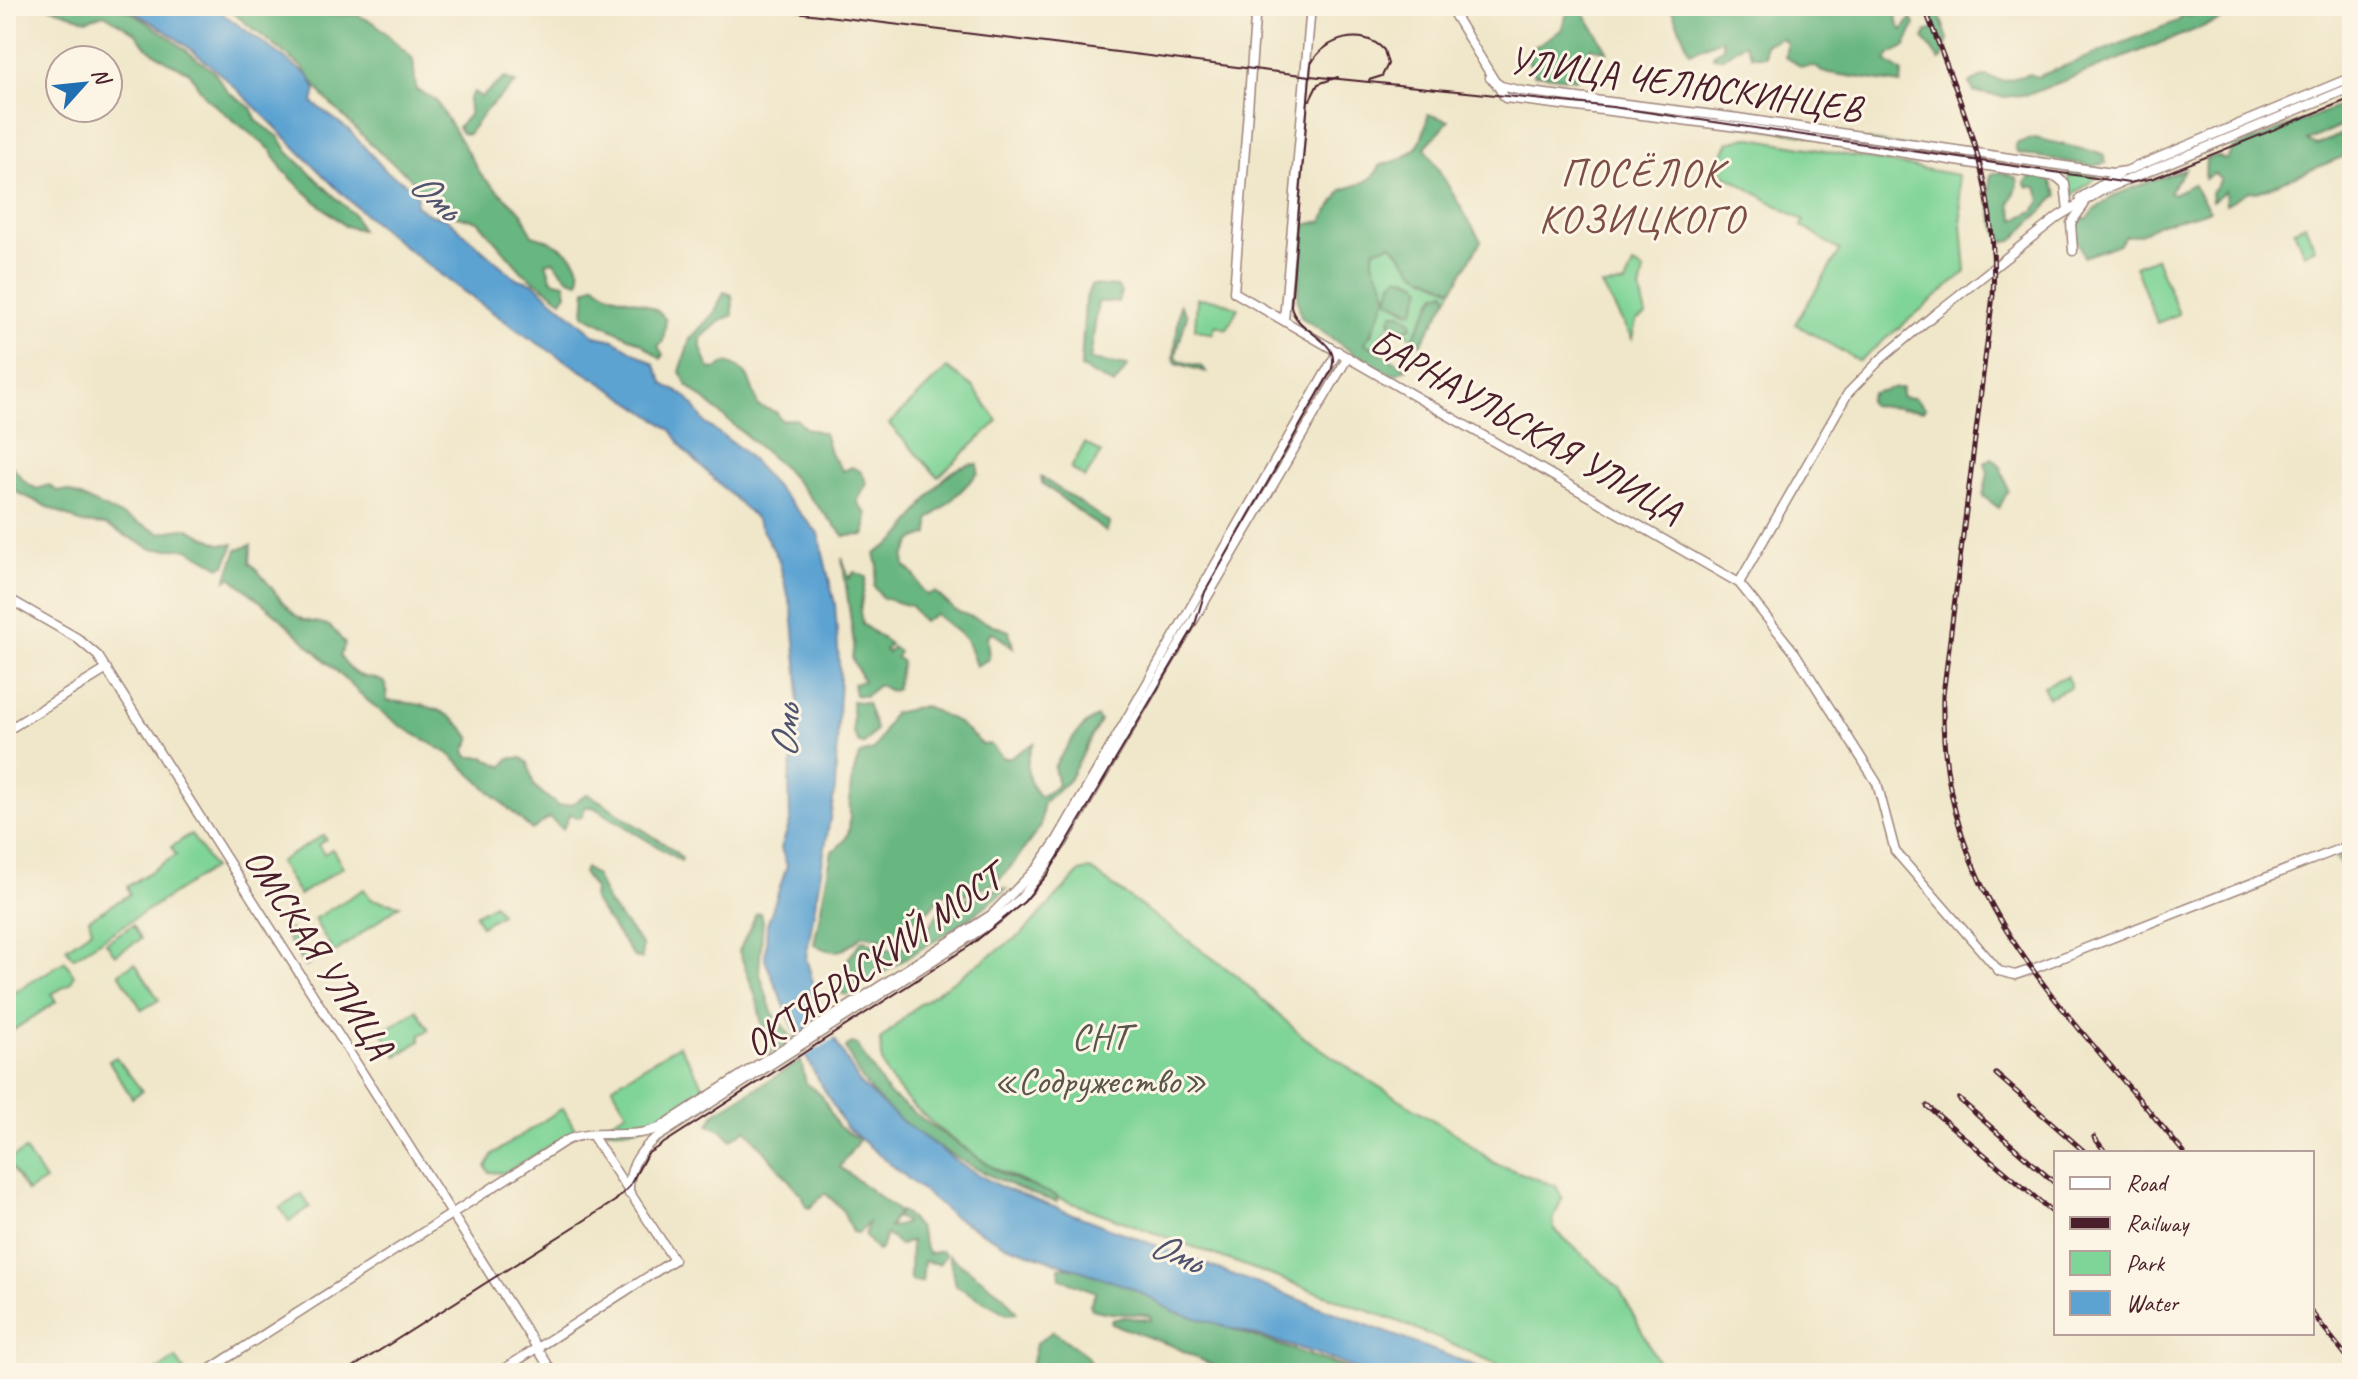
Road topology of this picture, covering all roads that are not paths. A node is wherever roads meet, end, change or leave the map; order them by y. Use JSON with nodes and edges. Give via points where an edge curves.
{"nodes":[{"id":1,"x":1256,"y":6,"type":"edge"},
{"id":2,"x":1311,"y":6,"type":"edge"},
{"id":3,"x":1449,"y":6,"type":"edge"},
{"id":4,"x":2352,"y":77,"type":"edge"},
{"id":5,"x":2341,"y":87,"type":"junction"},
{"id":6,"x":2352,"y":87,"type":"edge"},
{"id":7,"x":1580,"y":103,"type":"junction"},
{"id":8,"x":2065,"y":168,"type":"junction"},
{"id":9,"x":2128,"y":174,"type":"junction"},
{"id":10,"x":2064,"y":181,"type":"junction"},
{"id":11,"x":2092,"y":197,"type":"junction"},
{"id":12,"x":2068,"y":210,"type":"junction"},
{"id":13,"x":2073,"y":251,"type":"dead end"},
{"id":14,"x":1284,"y":320,"type":"junction"},
{"id":15,"x":1338,"y":351,"type":"junction"},
{"id":16,"x":1348,"y":357,"type":"junction"},
{"id":17,"x":1739,"y":583,"type":"junction"},
{"id":18,"x":6,"y":597,"type":"edge"},
{"id":19,"x":107,"y":669,"type":"junction"},
{"id":20,"x":1156,"y":674,"type":"junction"},
{"id":21,"x":6,"y":731,"type":"edge"},
{"id":22,"x":2352,"y":844,"type":"edge"},
{"id":23,"x":739,"y":1082,"type":"junction"},
{"id":24,"x":592,"y":1135,"type":"junction"},
{"id":25,"x":629,"y":1194,"type":"junction"},
{"id":26,"x":452,"y":1214,"type":"junction"},
{"id":27,"x":537,"y":1348,"type":"junction"},
{"id":28,"x":204,"y":1373,"type":"edge"},
{"id":29,"x":498,"y":1373,"type":"edge"},
{"id":30,"x":553,"y":1373,"type":"edge"}],
"edges":[{"from":1,"to":14,"type":"main road","name":"БАРНАУЛЬСКАЯ УЛИЦА","via":[[1234,292]]},
{"from":2,"to":14,"type":"main road"},
{"from":3,"to":7,"type":"main road","name":"УЛИЦА ЧЕЛЮСКИНЦЕВ","via":[[1505,98]]},
{"from":4,"to":5,"type":"main road","name":"УЛИЦА ЧЕЛЮСКИНЦЕВ"},
{"from":5,"to":6,"type":"main road","name":"УЛИЦА ЧЕЛЮСКИНЦЕВ"},
{"from":5,"to":9,"type":"main road","name":"УЛИЦА ЧЕЛЮСКИНЦЕВ"},
{"from":7,"to":8,"type":"main road","name":"УЛИЦА ЧЕЛЮСКИНЦЕВ","via":[[1738,118]]},
{"from":7,"to":10,"type":"main road","name":"УЛИЦА ЧЕЛЮСКИНЦЕВ"},
{"from":8,"to":9,"type":"main road","name":"УЛИЦА ЧЕЛЮСКИНЦЕВ"},
{"from":8,"to":10,"type":"main road"},
{"from":9,"to":11,"type":"main road"},
{"from":9,"to":12,"type":"main road","via":[[2088,192]]},
{"from":10,"to":12,"type":"main road"},
{"from":11,"to":12,"type":"main road"},
{"from":11,"to":13,"type":"main road","via":[[2071,223]]},
{"from":12,"to":17,"type":"main road","via":[[1897,345],[1855,385]]},
{"from":14,"to":15,"type":"main road","name":"БАРНАУЛЬСКАЯ УЛИЦА"},
{"from":15,"to":16,"type":"main road","name":"БАРНАУЛЬСКАЯ УЛИЦА"},
{"from":15,"to":20,"type":"main road"},
{"from":16,"to":17,"type":"main road","name":"БАРНАУЛЬСКАЯ УЛИЦА"},
{"from":16,"to":20,"type":"main road"},
{"from":17,"to":22,"type":"main road","via":[[1795,653],[1877,783],[1890,841],[1908,868],[1999,971],[2015,975]]},
{"from":18,"to":19,"type":"main road","name":"ОМСКАЯ УЛИЦА","via":[[87,644]]},
{"from":19,"to":21,"type":"main road"},
{"from":19,"to":26,"type":"main road","name":"ОМСКАЯ УЛИЦА"},
{"from":20,"to":23,"type":"main road","name":"ОКТЯБРЬСКИЙ МОСТ","via":[[1063,843],[1021,898],[968,940]]},
{"from":23,"to":24,"type":"main road","via":[[659,1128],[636,1136]]},
{"from":23,"to":25,"type":"main road","via":[[643,1149],[630,1173]]},
{"from":24,"to":25,"type":"main road"},
{"from":24,"to":26,"type":"main road","via":[[565,1141]]},
{"from":25,"to":27,"type":"main road","via":[[674,1260]]},
{"from":26,"to":27,"type":"main road","name":"ОМСКАЯ УЛИЦА"},
{"from":26,"to":28,"type":"main road"},
{"from":27,"to":29,"type":"main road"},
{"from":27,"to":30,"type":"main road","name":"ОМСКАЯ УЛИЦА"}]}
